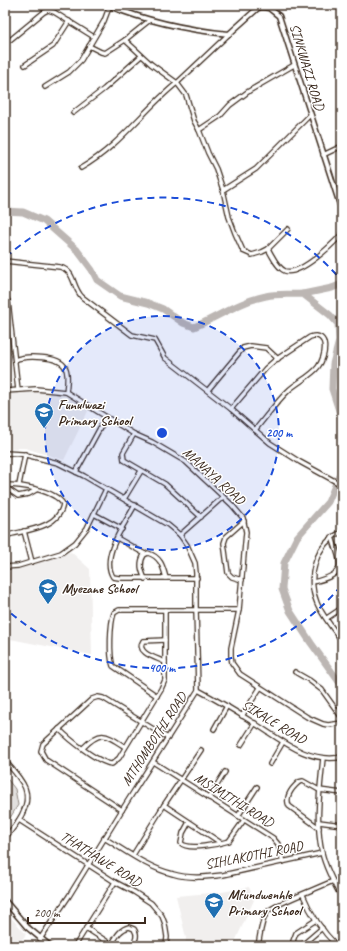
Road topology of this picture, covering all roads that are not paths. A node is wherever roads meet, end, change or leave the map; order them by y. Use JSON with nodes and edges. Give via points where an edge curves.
{"nodes":[{"id":1,"x":109,"y":5,"type":"edge"},
{"id":2,"x":258,"y":7,"type":"edge"},
{"id":3,"x":150,"y":20,"type":"junction"},
{"id":4,"x":69,"y":21,"type":"junction"},
{"id":5,"x":229,"y":34,"type":"junction"},
{"id":6,"x":94,"y":37,"type":"junction"},
{"id":7,"x":10,"y":40,"type":"dead end"},
{"id":8,"x":125,"y":40,"type":"junction"},
{"id":9,"x":89,"y":46,"type":"junction"},
{"id":10,"x":141,"y":56,"type":"junction"},
{"id":11,"x":25,"y":65,"type":"dead end"},
{"id":12,"x":294,"y":65,"type":"junction"},
{"id":13,"x":177,"y":83,"type":"junction"},
{"id":14,"x":45,"y":87,"type":"dead end"},
{"id":15,"x":73,"y":113,"type":"dead end"},
{"id":16,"x":310,"y":115,"type":"junction"},
{"id":17,"x":199,"y":130,"type":"junction"},
{"id":18,"x":342,"y":146,"type":"edge"},
{"id":19,"x":323,"y":155,"type":"junction"},
{"id":20,"x":81,"y":168,"type":"dead end"},
{"id":21,"x":223,"y":190,"type":"junction"},
{"id":22,"x":342,"y":211,"type":"edge"},
{"id":23,"x":288,"y":229,"type":"dead end"},
{"id":24,"x":342,"y":234,"type":"edge"},
{"id":25,"x":268,"y":249,"type":"junction"},
{"id":26,"x":5,"y":261,"type":"edge"},
{"id":27,"x":5,"y":296,"type":"edge"},
{"id":28,"x":278,"y":359,"type":"junction"},
{"id":29,"x":15,"y":360,"type":"junction"},
{"id":30,"x":18,"y":390,"type":"junction"},
{"id":31,"x":208,"y":390,"type":"junction"},
{"id":32,"x":5,"y":391,"type":"edge"},
{"id":33,"x":66,"y":392,"type":"junction"},
{"id":34,"x":231,"y":409,"type":"junction"},
{"id":35,"x":106,"y":417,"type":"junction"},
{"id":36,"x":255,"y":430,"type":"junction"},
{"id":37,"x":134,"y":434,"type":"junction"},
{"id":38,"x":5,"y":453,"type":"edge"},
{"id":39,"x":25,"y":454,"type":"junction"},
{"id":40,"x":141,"y":471,"type":"junction"},
{"id":41,"x":76,"y":472,"type":"junction"},
{"id":42,"x":19,"y":485,"type":"junction"},
{"id":43,"x":342,"y":485,"type":"edge"},
{"id":44,"x":5,"y":486,"type":"edge"},
{"id":45,"x":106,"y":489,"type":"junction"},
{"id":46,"x":36,"y":490,"type":"junction"},
{"id":47,"x":223,"y":498,"type":"junction"},
{"id":48,"x":124,"y":499,"type":"junction"},
{"id":49,"x":135,"y":505,"type":"junction"},
{"id":50,"x":94,"y":514,"type":"junction"},
{"id":51,"x":201,"y":517,"type":"junction"},
{"id":52,"x":244,"y":521,"type":"junction"},
{"id":53,"x":122,"y":529,"type":"junction"},
{"id":54,"x":24,"y":531,"type":"junction"},
{"id":55,"x":342,"y":532,"type":"edge"},
{"id":56,"x":5,"y":535,"type":"edge"},
{"id":57,"x":180,"y":535,"type":"junction"},
{"id":58,"x":332,"y":537,"type":"junction"},
{"id":59,"x":117,"y":538,"type":"junction"},
{"id":60,"x":145,"y":554,"type":"junction"},
{"id":61,"x":32,"y":562,"type":"junction"},
{"id":62,"x":5,"y":567,"type":"edge"},
{"id":63,"x":145,"y":578,"type":"junction"},
{"id":64,"x":166,"y":578,"type":"junction"},
{"id":65,"x":196,"y":578,"type":"junction"},
{"id":66,"x":242,"y":580,"type":"junction"},
{"id":67,"x":313,"y":582,"type":"junction"},
{"id":68,"x":342,"y":608,"type":"edge"},
{"id":69,"x":196,"y":609,"type":"junction"},
{"id":70,"x":164,"y":610,"type":"junction"},
{"id":71,"x":239,"y":610,"type":"junction"},
{"id":72,"x":327,"y":618,"type":"junction"},
{"id":73,"x":165,"y":640,"type":"junction"},
{"id":74,"x":342,"y":641,"type":"edge"},
{"id":75,"x":165,"y":662,"type":"junction"},
{"id":76,"x":295,"y":672,"type":"dead end"},
{"id":77,"x":260,"y":688,"type":"junction"},
{"id":78,"x":198,"y":690,"type":"junction"},
{"id":79,"x":157,"y":696,"type":"junction"},
{"id":80,"x":227,"y":706,"type":"junction"},
{"id":81,"x":242,"y":716,"type":"junction"},
{"id":82,"x":342,"y":718,"type":"edge"},
{"id":83,"x":141,"y":722,"type":"junction"},
{"id":84,"x":255,"y":723,"type":"junction"},
{"id":85,"x":342,"y":723,"type":"edge"},
{"id":86,"x":59,"y":729,"type":"junction"},
{"id":87,"x":214,"y":729,"type":"dead end"},
{"id":88,"x":168,"y":738,"type":"junction"},
{"id":89,"x":282,"y":742,"type":"junction"},
{"id":90,"x":241,"y":745,"type":"dead end"},
{"id":91,"x":125,"y":747,"type":"junction"},
{"id":92,"x":83,"y":748,"type":"junction"},
{"id":93,"x":201,"y":750,"type":"dead end"},
{"id":94,"x":342,"y":757,"type":"edge"},
{"id":95,"x":324,"y":758,"type":"junction"},
{"id":96,"x":5,"y":761,"type":"edge"},
{"id":97,"x":153,"y":762,"type":"junction"},
{"id":98,"x":270,"y":764,"type":"dead end"},
{"id":99,"x":225,"y":772,"type":"dead end"},
{"id":100,"x":181,"y":780,"type":"junction"},
{"id":101,"x":257,"y":786,"type":"dead end"},
{"id":102,"x":320,"y":790,"type":"junction"},
{"id":103,"x":342,"y":793,"type":"edge"},
{"id":104,"x":209,"y":798,"type":"junction"},
{"id":105,"x":164,"y":806,"type":"junction"},
{"id":106,"x":122,"y":810,"type":"junction"},
{"id":107,"x":238,"y":816,"type":"junction"},
{"id":108,"x":19,"y":820,"type":"junction"},
{"id":109,"x":244,"y":820,"type":"junction"},
{"id":110,"x":189,"y":822,"type":"junction"},
{"id":111,"x":319,"y":822,"type":"junction"},
{"id":112,"x":342,"y":825,"type":"edge"},
{"id":113,"x":319,"y":828,"type":"junction"},
{"id":114,"x":5,"y":838,"type":"edge"},
{"id":115,"x":104,"y":838,"type":"junction"},
{"id":116,"x":221,"y":843,"type":"junction"},
{"id":117,"x":322,"y":853,"type":"junction"},
{"id":118,"x":133,"y":855,"type":"junction"},
{"id":119,"x":283,"y":862,"type":"junction"},
{"id":120,"x":88,"y":864,"type":"junction"},
{"id":121,"x":333,"y":881,"type":"junction"},
{"id":122,"x":115,"y":882,"type":"junction"},
{"id":123,"x":304,"y":895,"type":"junction"},
{"id":124,"x":342,"y":898,"type":"edge"},
{"id":125,"x":5,"y":901,"type":"edge"},
{"id":126,"x":316,"y":920,"type":"junction"},
{"id":127,"x":86,"y":928,"type":"junction"},
{"id":128,"x":322,"y":928,"type":"junction"},
{"id":129,"x":40,"y":939,"type":"junction"},
{"id":130,"x":113,"y":945,"type":"edge"},
{"id":131,"x":50,"y":946,"type":"edge"},
{"id":132,"x":75,"y":946,"type":"edge"},
{"id":133,"x":132,"y":946,"type":"edge"},
{"id":134,"x":166,"y":946,"type":"edge"},
{"id":135,"x":258,"y":946,"type":"edge"},
{"id":136,"x":296,"y":946,"type":"edge"},
{"id":137,"x":301,"y":946,"type":"edge"},
{"id":138,"x":337,"y":946,"type":"edge"}],
"edges":[{"from":1,"to":3,"type":"street"},
{"from":1,"to":6,"type":"street","via":[[104,21]]},
{"from":2,"to":5,"type":"street","name":"SINKWAZI ROAD"},
{"from":2,"to":12,"type":"street","name":"SINKWAZI ROAD","via":[[269,8],[279,16]]},
{"from":3,"to":5,"type":"street"},
{"from":3,"to":8,"type":"street"},
{"from":4,"to":6,"type":"street"},
{"from":4,"to":7,"type":"street","via":[[51,10],[46,10]]},
{"from":4,"to":11,"type":"street","via":[[55,44]]},
{"from":5,"to":13,"type":"street"},
{"from":6,"to":9,"type":"street"},
{"from":8,"to":9,"type":"street","via":[[105,53]]},
{"from":8,"to":10,"type":"street"},
{"from":9,"to":14,"type":"street","via":[[78,64]]},
{"from":10,"to":13,"type":"street"},
{"from":10,"to":15,"type":"street"},
{"from":12,"to":16,"type":"street","name":"SINKWAZI ROAD"},
{"from":12,"to":17,"type":"street","via":[[249,91]]},
{"from":13,"to":17,"type":"street","via":[[186,95]]},
{"from":13,"to":20,"type":"street","via":[[114,145]]},
{"from":16,"to":19,"type":"street","name":"SINKWAZI ROAD"},
{"from":16,"to":21,"type":"street","via":[[256,169]]},
{"from":17,"to":21,"type":"street"},
{"from":18,"to":19,"type":"street"},
{"from":19,"to":22,"type":"street","name":"SINKWAZI ROAD"},
{"from":21,"to":25,"type":"street","via":[[229,217],[243,251],[256,254]]},
{"from":23,"to":25,"type":"street"},
{"from":24,"to":25,"type":"street","via":[[326,250],[293,271],[283,270]]},
{"from":26,"to":31,"type":"street","via":[[68,270],[82,297],[132,334],[155,340],[166,358]]},
{"from":27,"to":29,"type":"street","via":[[8,301]]},
{"from":28,"to":31,"type":"street","via":[[266,348],[246,347],[234,357]]},
{"from":28,"to":34,"type":"street","via":[[261,374]]},
{"from":28,"to":36,"type":"street","via":[[314,336],[321,337],[325,344],[319,367],[288,391]]},
{"from":29,"to":30,"type":"street"},
{"from":29,"to":33,"type":"street","via":[[28,358],[58,361],[66,367]]},
{"from":30,"to":32,"type":"street","name":"MANAYA ROAD"},
{"from":30,"to":33,"type":"street","name":"MANAYA ROAD"},
{"from":31,"to":34,"type":"street"},
{"from":33,"to":35,"type":"street","name":"MANAYA ROAD"},
{"from":34,"to":36,"type":"street"},
{"from":35,"to":37,"type":"street","name":"MANAYA ROAD"},
{"from":35,"to":41,"type":"street"},
{"from":36,"to":43,"type":"street","via":[[282,452]]},
{"from":37,"to":40,"type":"street","via":[[124,449],[122,458]]},
{"from":37,"to":47,"type":"street","name":"MANAYA ROAD","via":[[186,462]]},
{"from":38,"to":39,"type":"street","name":"MTHOMBOTHI ROAD"},
{"from":39,"to":41,"type":"street","name":"MTHOMBOTHI ROAD","via":[[58,463]]},
{"from":39,"to":42,"type":"street"},
{"from":40,"to":48,"type":"street"},
{"from":40,"to":51,"type":"street","via":[[165,484]]},
{"from":41,"to":45,"type":"street","name":"MTHOMBOTHI ROAD"},
{"from":42,"to":44,"type":"street"},
{"from":42,"to":46,"type":"street"},
{"from":44,"to":46,"type":"street","via":[[18,496]]},
{"from":45,"to":48,"type":"street","name":"MTHOMBOTHI ROAD"},
{"from":45,"to":50,"type":"street"},
{"from":46,"to":54,"type":"street","via":[[59,499],[63,504],[62,508],[56,518],[46,525]]},
{"from":47,"to":51,"type":"street"},
{"from":47,"to":52,"type":"street","name":"MANAYA ROAD","via":[[238,511]]},
{"from":48,"to":49,"type":"street","name":"MTHOMBOTHI ROAD"},
{"from":49,"to":53,"type":"street"},
{"from":49,"to":57,"type":"street","name":"MTHOMBOTHI ROAD"},
{"from":50,"to":53,"type":"street"},
{"from":50,"to":61,"type":"street","via":[[82,536],[72,546],[61,553]]},
{"from":51,"to":57,"type":"street"},
{"from":52,"to":66,"type":"street","name":"MANAYA ROAD","via":[[246,532]]},
{"from":52,"to":66,"type":"street","via":[[226,537],[224,543],[228,573]]},
{"from":53,"to":59,"type":"street"},
{"from":54,"to":56,"type":"street"},
{"from":54,"to":61,"type":"street"},
{"from":55,"to":58,"type":"street"},
{"from":57,"to":65,"type":"street","name":"MTHOMBOTHI ROAD","via":[[195,563]]},
{"from":58,"to":67,"type":"street","via":[[316,558]]},
{"from":58,"to":67,"type":"street","via":[[340,568],[332,576]]},
{"from":59,"to":60,"type":"street"},
{"from":59,"to":63,"type":"street","via":[[112,546],[109,563],[112,575],[116,578]]},
{"from":60,"to":63,"type":"street","via":[[141,566]]},
{"from":60,"to":64,"type":"street","via":[[152,554],[159,559]]},
{"from":61,"to":62,"type":"street"},
{"from":63,"to":64,"type":"street"},
{"from":64,"to":65,"type":"street"},
{"from":65,"to":69,"type":"street","name":"MTHOMBOTHI ROAD"},
{"from":66,"to":71,"type":"street","name":"MANAYA ROAD"},
{"from":67,"to":72,"type":"street","via":[[316,601]]},
{"from":68,"to":72,"type":"street"},
{"from":69,"to":70,"type":"street"},
{"from":69,"to":71,"type":"street"},
{"from":69,"to":78,"type":"street","name":"MTHOMBOTHI ROAD"},
{"from":70,"to":73,"type":"street"},
{"from":70,"to":79,"type":"street","via":[[119,610],[114,613],[111,622],[113,666]]},
{"from":71,"to":77,"type":"street","name":"MANAYA ROAD","via":[[230,656],[240,674]]},
{"from":72,"to":74,"type":"street"},
{"from":73,"to":75,"type":"street"},
{"from":73,"to":75,"type":"street","via":[[143,641],[141,646],[145,653]]},
{"from":75,"to":79,"type":"street","via":[[165,680]]},
{"from":76,"to":82,"type":"street","via":[[322,690]]},
{"from":77,"to":81,"type":"street"},
{"from":77,"to":85,"type":"street","name":"MANAYA ROAD","via":[[317,722],[328,725]]},
{"from":78,"to":80,"type":"street","name":"SIKALE ROAD"},
{"from":78,"to":88,"type":"street","name":"MTHOMBOTHI ROAD"},
{"from":79,"to":83,"type":"street"},
{"from":80,"to":81,"type":"street","name":"SIKALE ROAD"},
{"from":80,"to":87,"type":"street"},
{"from":81,"to":84,"type":"street","name":"SIKALE ROAD"},
{"from":83,"to":86,"type":"street","via":[[98,697],[92,699]]},
{"from":83,"to":88,"type":"street"},
{"from":83,"to":91,"type":"street"},
{"from":84,"to":89,"type":"street","name":"SIKALE ROAD"},
{"from":84,"to":90,"type":"street"},
{"from":86,"to":92,"type":"street"},
{"from":86,"to":106,"type":"street","via":[[43,744],[40,751],[43,757]]},
{"from":88,"to":97,"type":"street","name":"MTHOMBOTHI ROAD"},
{"from":89,"to":95,"type":"street","name":"SIKALE ROAD","via":[[302,752]]},
{"from":89,"to":98,"type":"street"},
{"from":91,"to":92,"type":"street","via":[[105,736],[93,738]]},
{"from":91,"to":92,"type":"street","via":[[112,764],[102,762]]},
{"from":93,"to":100,"type":"street"},
{"from":94,"to":95,"type":"street","name":"SIKALE ROAD"},
{"from":95,"to":102,"type":"street"},
{"from":96,"to":108,"type":"street","via":[[26,790],[26,805]]},
{"from":97,"to":100,"type":"street","name":"MSIMITHI ROAD"},
{"from":97,"to":106,"type":"street","name":"MTHOMBOTHI ROAD"},
{"from":99,"to":104,"type":"street"},
{"from":100,"to":104,"type":"street","name":"MSIMITHI ROAD"},
{"from":100,"to":105,"type":"street"},
{"from":101,"to":107,"type":"street"},
{"from":102,"to":103,"type":"street"},
{"from":102,"to":111,"type":"street"},
{"from":102,"to":113,"type":"street","via":[[303,781],[299,782],[287,800],[292,810]]},
{"from":104,"to":107,"type":"street","name":"MSIMITHI ROAD"},
{"from":105,"to":110,"type":"street"},
{"from":105,"to":118,"type":"street"},
{"from":106,"to":115,"type":"street","name":"MTHOMBOTHI ROAD"},
{"from":107,"to":109,"type":"street","name":"MSIMITHI ROAD"},
{"from":108,"to":114,"type":"street"},
{"from":108,"to":120,"type":"street","name":"THATHAWE ROAD"},
{"from":109,"to":116,"type":"street","via":[[231,840]]},
{"from":109,"to":119,"type":"street","name":"MSIMITHI ROAD","via":[[276,841]]},
{"from":110,"to":116,"type":"street"},
{"from":110,"to":116,"type":"street","via":[[182,837],[181,843],[184,846]]},
{"from":111,"to":112,"type":"street"},
{"from":111,"to":113,"type":"street"},
{"from":113,"to":117,"type":"street"},
{"from":115,"to":118,"type":"street","name":"SIHLAKOTHI ROAD"},
{"from":115,"to":120,"type":"street","name":"MTHOMBOTHI ROAD"},
{"from":117,"to":119,"type":"street","name":"SIHLAKOTHI ROAD"},
{"from":117,"to":121,"type":"street"},
{"from":118,"to":119,"type":"street","name":"SIHLAKOTHI ROAD","via":[[173,874],[196,877],[223,875]]},
{"from":120,"to":122,"type":"street","name":"THATHAWE ROAD"},
{"from":120,"to":129,"type":"street","name":"MTHOMBOTHI ROAD"},
{"from":121,"to":123,"type":"street"},
{"from":121,"to":124,"type":"street"},
{"from":122,"to":127,"type":"street"},
{"from":122,"to":134,"type":"street","name":"THATHAWE ROAD","via":[[151,903],[162,916],[166,930]]},
{"from":123,"to":126,"type":"street"},
{"from":123,"to":135,"type":"street","via":[[269,910]]},
{"from":125,"to":129,"type":"street"},
{"from":126,"to":128,"type":"street"},
{"from":126,"to":136,"type":"street","via":[[296,933],[293,941]]},
{"from":127,"to":130,"type":"street"},
{"from":127,"to":132,"type":"street"},
{"from":128,"to":137,"type":"street"},
{"from":128,"to":138,"type":"street"},
{"from":129,"to":131,"type":"street"},
{"from":130,"to":133,"type":"street","via":[[119,933],[129,927],[137,934]]}]}
